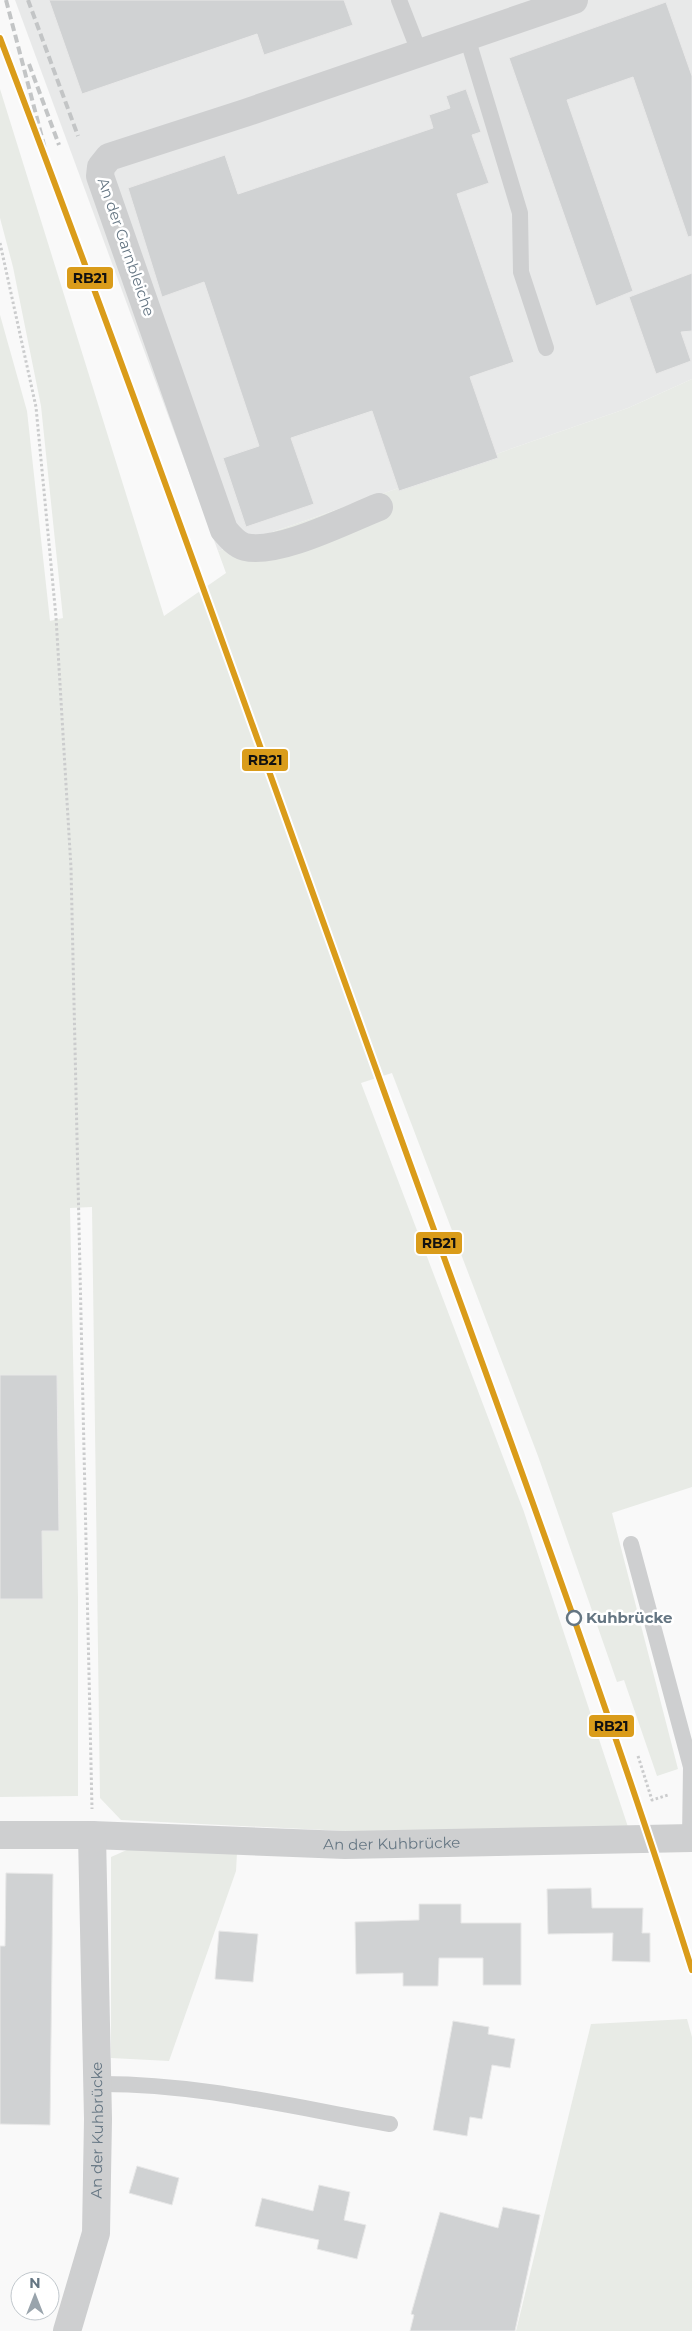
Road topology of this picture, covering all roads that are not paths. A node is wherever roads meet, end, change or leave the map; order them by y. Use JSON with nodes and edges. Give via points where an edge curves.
{"nodes":[{"id":1,"x":399,"y":0,"type":"edge"},
{"id":2,"x":574,"y":0,"type":"edge"},
{"id":3,"x":541,"y":5,"type":"edge"},
{"id":4,"x":467,"y":37,"type":"junction"},
{"id":5,"x":420,"y":54,"type":"junction"},
{"id":6,"x":546,"y":348,"type":"dead end"},
{"id":7,"x":379,"y":508,"type":"dead end"},
{"id":8,"x":630,"y":1544,"type":"dead end"},
{"id":9,"x":691,"y":1830,"type":"edge"},
{"id":10,"x":0,"y":1835,"type":"edge"},
{"id":11,"x":92,"y":1835,"type":"junction"},
{"id":12,"x":98,"y":2084,"type":"junction"},
{"id":13,"x":390,"y":2124,"type":"dead end"},
{"id":14,"x":74,"y":2329,"type":"edge"}],
"edges":[{"from":1,"to":5,"type":"lane"},
{"from":2,"to":3,"type":"street","name":"An der Garnbleiche"},
{"from":3,"to":4,"type":"street","name":"An der Garnbleiche"},
{"from":4,"to":5,"type":"street","name":"An der Garnbleiche"},
{"from":4,"to":6,"type":"lane","via":[[520,213],[522,272]]},
{"from":5,"to":7,"type":"street","name":"An der Garnbleiche","via":[[109,157],[101,167],[100,176],[224,530],[244,547],[261,549],[279,546]]},
{"from":8,"to":9,"type":"lane","via":[[691,1768]]},
{"from":9,"to":11,"type":"street","name":"An der Kuhbrücke","via":[[345,1845]]},
{"from":10,"to":11,"type":"street","name":"An der Kuhbrücke"},
{"from":11,"to":12,"type":"street","name":"An der Kuhbrücke"},
{"from":12,"to":13,"type":"lane","via":[[191,2088]]},
{"from":12,"to":14,"type":"street","name":"An der Kuhbrücke","via":[[96,2233]]}]}
